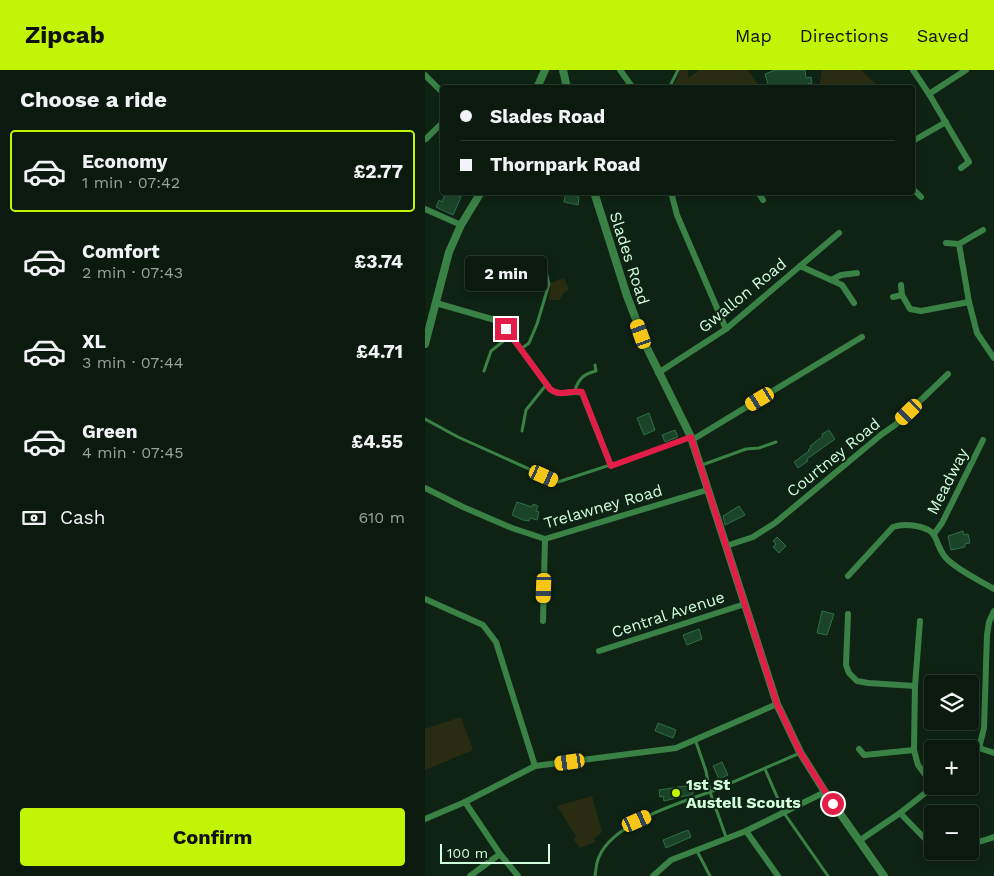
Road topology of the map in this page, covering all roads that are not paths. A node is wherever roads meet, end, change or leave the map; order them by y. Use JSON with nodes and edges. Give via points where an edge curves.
{"nodes":[{"id":1,"x":545,"y":70,"type":"edge"},
{"id":2,"x":563,"y":70,"type":"edge"},
{"id":3,"x":619,"y":70,"type":"edge"},
{"id":4,"x":678,"y":70,"type":"edge"},
{"id":5,"x":913,"y":70,"type":"edge"},
{"id":6,"x":966,"y":70,"type":"edge"},
{"id":7,"x":425,"y":75,"type":"edge"},
{"id":8,"x":538,"y":85,"type":"edge"},
{"id":9,"x":566,"y":85,"type":"edge"},
{"id":10,"x":631,"y":85,"type":"edge"},
{"id":11,"x":670,"y":85,"type":"edge"},
{"id":12,"x":440,"y":90,"type":"edge"},
{"id":13,"x":929,"y":94,"type":"junction"},
{"id":14,"x":946,"y":122,"type":"junction"},
{"id":15,"x":440,"y":125,"type":"edge"},
{"id":16,"x":427,"y":138,"type":"dead end"},
{"id":17,"x":915,"y":140,"type":"edge"},
{"id":18,"x":961,"y":168,"type":"dead end"},
{"id":19,"x":915,"y":191,"type":"edge"},
{"id":20,"x":479,"y":195,"type":"edge"},
{"id":21,"x":595,"y":195,"type":"edge"},
{"id":22,"x":672,"y":195,"type":"edge"},
{"id":23,"x":760,"y":195,"type":"edge"},
{"id":24,"x":921,"y":198,"type":"dead end"},
{"id":25,"x":763,"y":200,"type":"dead end"},
{"id":26,"x":425,"y":209,"type":"edge"},
{"id":27,"x":461,"y":225,"type":"junction"},
{"id":28,"x":983,"y":230,"type":"dead end"},
{"id":29,"x":839,"y":234,"type":"dead end"},
{"id":30,"x":946,"y":243,"type":"dead end"},
{"id":31,"x":959,"y":244,"type":"junction"},
{"id":32,"x":800,"y":266,"type":"junction"},
{"id":33,"x":545,"y":271,"type":"dead end"},
{"id":34,"x":857,"y":273,"type":"dead end"},
{"id":35,"x":831,"y":280,"type":"junction"},
{"id":36,"x":901,"y":285,"type":"dead end"},
{"id":37,"x":902,"y":295,"type":"junction"},
{"id":38,"x":893,"y":297,"type":"dead end"},
{"id":39,"x":969,"y":302,"type":"junction"},
{"id":40,"x":854,"y":303,"type":"dead end"},
{"id":41,"x":436,"y":304,"type":"junction"},
{"id":42,"x":726,"y":329,"type":"junction"},
{"id":43,"x":511,"y":335,"type":"junction"},
{"id":44,"x":862,"y":337,"type":"dead end"},
{"id":45,"x":425,"y":344,"type":"edge"},
{"id":46,"x":521,"y":349,"type":"junction"},
{"id":47,"x":994,"y":358,"type":"edge"},
{"id":48,"x":595,"y":365,"type":"dead end"},
{"id":49,"x":484,"y":371,"type":"dead end"},
{"id":50,"x":658,"y":373,"type":"junction"},
{"id":51,"x":948,"y":374,"type":"dead end"},
{"id":52,"x":546,"y":384,"type":"junction"},
{"id":53,"x":575,"y":390,"type":"junction"},
{"id":54,"x":425,"y":419,"type":"edge"},
{"id":55,"x":521,"y":431,"type":"dead end"},
{"id":56,"x":691,"y":438,"type":"junction"},
{"id":57,"x":983,"y":440,"type":"dead end"},
{"id":58,"x":776,"y":442,"type":"dead end"},
{"id":59,"x":611,"y":466,"type":"junction"},
{"id":60,"x":701,"y":466,"type":"junction"},
{"id":61,"x":425,"y":488,"type":"edge"},
{"id":62,"x":707,"y":490,"type":"junction"},
{"id":63,"x":934,"y":534,"type":"junction"},
{"id":64,"x":545,"y":539,"type":"junction"},
{"id":65,"x":726,"y":546,"type":"junction"},
{"id":66,"x":848,"y":576,"type":"dead end"},
{"id":67,"x":994,"y":589,"type":"edge"},
{"id":68,"x":425,"y":599,"type":"edge"},
{"id":69,"x":745,"y":604,"type":"junction"},
{"id":70,"x":994,"y":611,"type":"edge"},
{"id":71,"x":848,"y":614,"type":"dead end"},
{"id":72,"x":543,"y":621,"type":"dead end"},
{"id":73,"x":920,"y":621,"type":"dead end"},
{"id":74,"x":599,"y":650,"type":"dead end"},
{"id":75,"x":915,"y":686,"type":"junction"},
{"id":76,"x":777,"y":704,"type":"junction"},
{"id":77,"x":695,"y":739,"type":"junction"},
{"id":78,"x":979,"y":748,"type":"joint"},
{"id":79,"x":859,"y":749,"type":"dead end"},
{"id":80,"x":914,"y":750,"type":"junction"},
{"id":81,"x":800,"y":752,"type":"junction"},
{"id":82,"x":994,"y":753,"type":"edge"},
{"id":83,"x":535,"y":766,"type":"junction"},
{"id":84,"x":765,"y":769,"type":"junction"},
{"id":85,"x":924,"y":773,"type":"edge"},
{"id":86,"x":710,"y":792,"type":"junction"},
{"id":87,"x":825,"y":792,"type":"junction"},
{"id":88,"x":924,"y":793,"type":"edge"},
{"id":89,"x":465,"y":802,"type":"junction"},
{"id":90,"x":784,"y":813,"type":"junction"},
{"id":91,"x":900,"y":813,"type":"junction"},
{"id":92,"x":426,"y":818,"type":"edge"},
{"id":93,"x":747,"y":831,"type":"junction"},
{"id":94,"x":994,"y":837,"type":"edge"},
{"id":95,"x":924,"y":838,"type":"edge"},
{"id":96,"x":727,"y":839,"type":"junction"},
{"id":97,"x":859,"y":841,"type":"junction"},
{"id":98,"x":979,"y":842,"type":"edge"},
{"id":99,"x":697,"y":850,"type":"junction"},
{"id":100,"x":500,"y":854,"type":"junction"},
{"id":101,"x":470,"y":876,"type":"edge"},
{"id":102,"x":518,"y":876,"type":"edge"},
{"id":103,"x":595,"y":876,"type":"edge"},
{"id":104,"x":653,"y":876,"type":"edge"},
{"id":105,"x":710,"y":876,"type":"edge"},
{"id":106,"x":778,"y":876,"type":"edge"},
{"id":107,"x":828,"y":876,"type":"edge"},
{"id":108,"x":884,"y":876,"type":"edge"}],
"edges":[{"from":1,"to":8,"type":"street"},
{"from":2,"to":9,"type":"street"},
{"from":3,"to":10,"type":"street"},
{"from":4,"to":11,"type":"lane"},
{"from":5,"to":13,"type":"street"},
{"from":6,"to":13,"type":"street"},
{"from":7,"to":12,"type":"street"},
{"from":13,"to":14,"type":"street"},
{"from":14,"to":17,"type":"street"},
{"from":14,"to":18,"type":"street","via":[[969,162]]},
{"from":15,"to":16,"type":"street"},
{"from":19,"to":24,"type":"street"},
{"from":20,"to":27,"type":"street"},
{"from":21,"to":50,"type":"street","name":"Slades Road","via":[[627,296]]},
{"from":22,"to":42,"type":"street","via":[[677,216]]},
{"from":23,"to":25,"type":"street"},
{"from":26,"to":27,"type":"street"},
{"from":27,"to":41,"type":"street","via":[[449,252]]},
{"from":28,"to":31,"type":"street"},
{"from":29,"to":32,"type":"street","name":"Gwallon Road"},
{"from":30,"to":31,"type":"street"},
{"from":31,"to":39,"type":"street"},
{"from":32,"to":35,"type":"street"},
{"from":32,"to":42,"type":"street","name":"Gwallon Road"},
{"from":33,"to":46,"type":"lane","via":[[549,284],[539,318],[529,343]]},
{"from":34,"to":35,"type":"street"},
{"from":35,"to":40,"type":"street","via":[[842,284]]},
{"from":36,"to":37,"type":"street"},
{"from":37,"to":38,"type":"street"},
{"from":37,"to":39,"type":"street","via":[[910,309],[921,311]]},
{"from":39,"to":47,"type":"street","via":[[977,333]]},
{"from":41,"to":43,"type":"street","via":[[495,320]]},
{"from":41,"to":45,"type":"street"},
{"from":42,"to":50,"type":"street","name":"Gwallon Road"},
{"from":43,"to":46,"type":"street"},
{"from":43,"to":49,"type":"lane","via":[[491,351]]},
{"from":44,"to":56,"type":"street"},
{"from":46,"to":52,"type":"street"},
{"from":48,"to":53,"type":"lane","via":[[596,371],[584,374]]},
{"from":50,"to":56,"type":"street","name":"Slades Road"},
{"from":51,"to":65,"type":"street","name":"Courtney Road","via":[[895,425],[775,523],[753,537]]},
{"from":52,"to":53,"type":"street","via":[[555,393]]},
{"from":52,"to":55,"type":"lane","via":[[526,410]]},
{"from":53,"to":59,"type":"street","via":[[582,392]]},
{"from":54,"to":59,"type":"lane","via":[[558,482]]},
{"from":56,"to":59,"type":"lane"},
{"from":56,"to":60,"type":"street","name":"Slades Road"},
{"from":57,"to":63,"type":"street","name":"Meadway"},
{"from":58,"to":60,"type":"lane"},
{"from":60,"to":62,"type":"street","name":"Slades Road"},
{"from":61,"to":64,"type":"street","name":"Trelawney Road","via":[[511,528]]},
{"from":62,"to":64,"type":"street","name":"Trelawney Road"},
{"from":62,"to":65,"type":"street","name":"Slades Road"},
{"from":63,"to":66,"type":"street","name":"Meadway","via":[[910,525],[893,527]]},
{"from":63,"to":67,"type":"street","name":"Meadway","via":[[949,562]]},
{"from":64,"to":72,"type":"street"},
{"from":65,"to":69,"type":"street","name":"Slades Road"},
{"from":68,"to":83,"type":"street","via":[[483,625],[496,642]]},
{"from":69,"to":74,"type":"street","name":"Central Avenue"},
{"from":69,"to":76,"type":"street","name":"Slades Road"},
{"from":70,"to":78,"type":"street","via":[[989,622],[984,728]]},
{"from":71,"to":75,"type":"street","via":[[846,665],[849,673],[857,681]]},
{"from":73,"to":75,"type":"street"},
{"from":75,"to":80,"type":"street"},
{"from":76,"to":77,"type":"street"},
{"from":76,"to":81,"type":"street","name":"Slades Road"},
{"from":77,"to":83,"type":"street","via":[[676,748]]},
{"from":77,"to":86,"type":"lane"},
{"from":78,"to":82,"type":"street"},
{"from":79,"to":80,"type":"street","via":[[864,755]]},
{"from":80,"to":85,"type":"street"},
{"from":81,"to":84,"type":"lane"},
{"from":81,"to":87,"type":"street","name":"Slades Road"},
{"from":83,"to":89,"type":"street"},
{"from":84,"to":86,"type":"lane"},
{"from":84,"to":90,"type":"lane"},
{"from":86,"to":96,"type":"lane"},
{"from":86,"to":103,"type":"lane","via":[[637,821],[599,856]]},
{"from":87,"to":90,"type":"street"},
{"from":87,"to":97,"type":"street","name":"Slades Road"},
{"from":88,"to":91,"type":"street"},
{"from":89,"to":92,"type":"street"},
{"from":89,"to":100,"type":"street"},
{"from":90,"to":93,"type":"street"},
{"from":90,"to":107,"type":"lane"},
{"from":91,"to":95,"type":"street"},
{"from":91,"to":97,"type":"street"},
{"from":93,"to":96,"type":"street"},
{"from":93,"to":106,"type":"street"},
{"from":94,"to":98,"type":"street"},
{"from":96,"to":99,"type":"street"},
{"from":97,"to":108,"type":"street","name":"Slades Road"},
{"from":99,"to":104,"type":"street","via":[[671,860]]},
{"from":99,"to":105,"type":"lane"},
{"from":100,"to":101,"type":"street"},
{"from":100,"to":102,"type":"street"}]}
